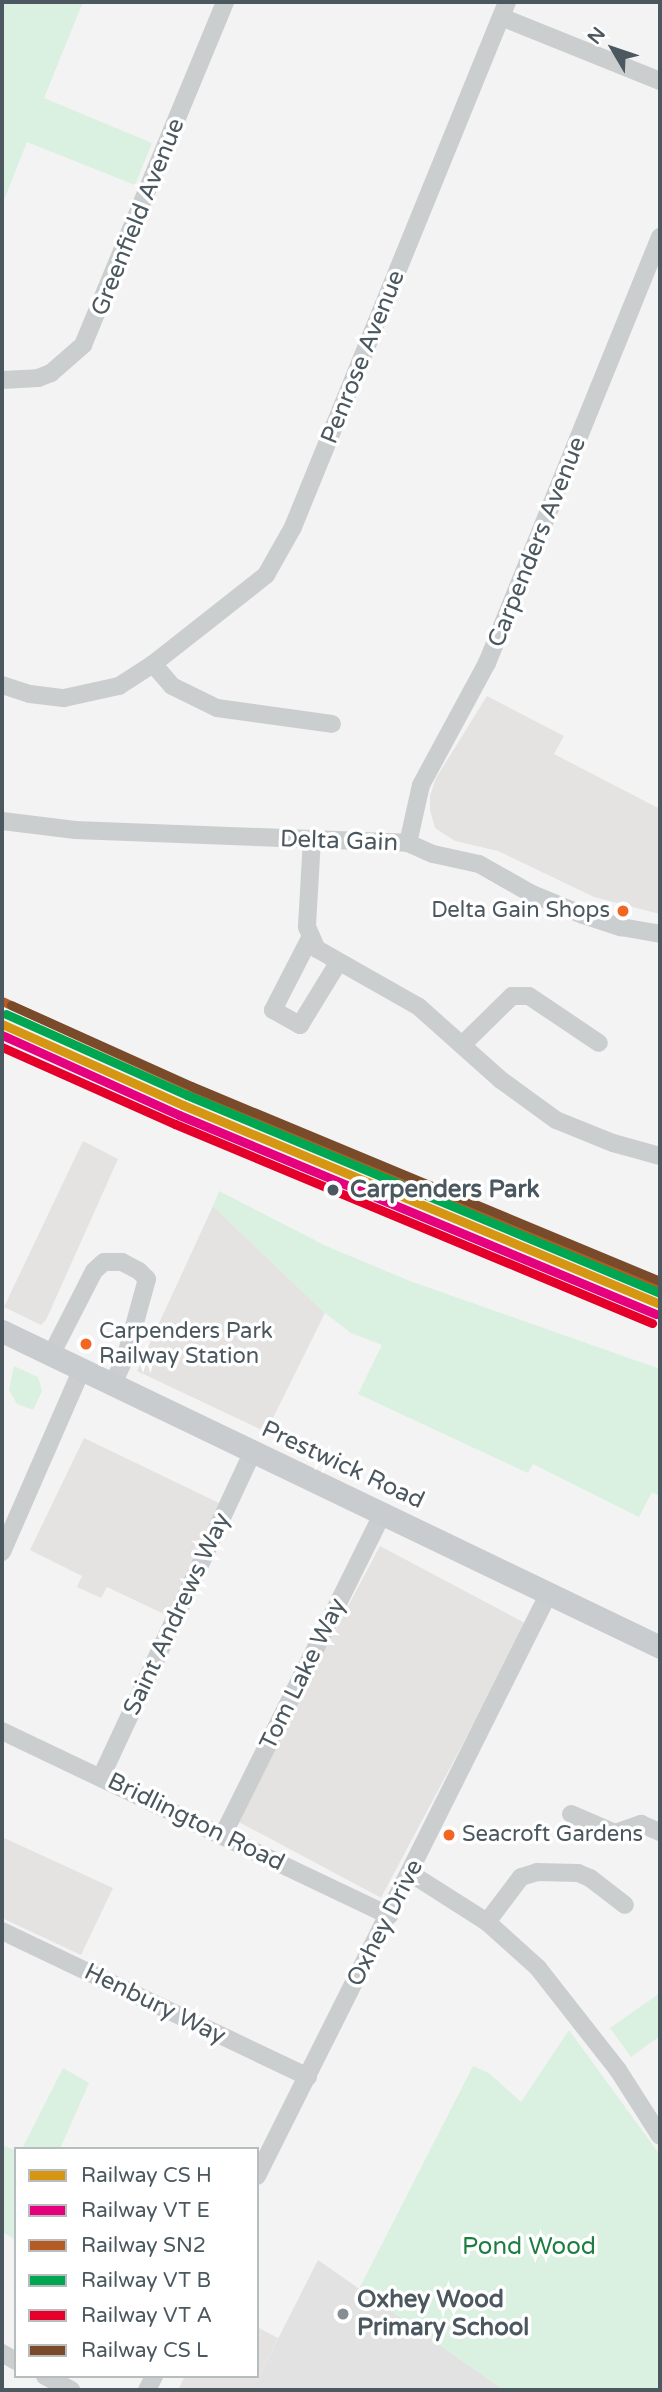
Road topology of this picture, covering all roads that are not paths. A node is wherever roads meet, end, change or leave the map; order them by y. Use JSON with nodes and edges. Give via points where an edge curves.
{"nodes":[{"id":1,"x":225,"y":2,"type":"edge"},
{"id":2,"x":504,"y":9,"type":"edge"},
{"id":3,"x":660,"y":81,"type":"edge"},
{"id":4,"x":660,"y":237,"type":"edge"},
{"id":5,"x":2,"y":380,"type":"edge"},
{"id":6,"x":153,"y":664,"type":"junction"},
{"id":7,"x":2,"y":685,"type":"edge"},
{"id":8,"x":332,"y":724,"type":"dead end"},
{"id":9,"x":2,"y":821,"type":"edge"},
{"id":10,"x":312,"y":839,"type":"junction"},
{"id":11,"x":408,"y":843,"type":"junction"},
{"id":12,"x":660,"y":934,"type":"edge"},
{"id":13,"x":310,"y":938,"type":"junction"},
{"id":14,"x":338,"y":962,"type":"junction"},
{"id":15,"x":599,"y":1043,"type":"dead end"},
{"id":16,"x":462,"y":1045,"type":"junction"},
{"id":17,"x":660,"y":1156,"type":"edge"},
{"id":18,"x":2,"y":1331,"type":"edge"},
{"id":19,"x":51,"y":1355,"type":"junction"},
{"id":20,"x":82,"y":1369,"type":"junction"},
{"id":21,"x":113,"y":1384,"type":"junction"},
{"id":22,"x":253,"y":1451,"type":"junction"},
{"id":23,"x":383,"y":1512,"type":"junction"},
{"id":24,"x":2,"y":1552,"type":"edge"},
{"id":25,"x":548,"y":1595,"type":"junction"},
{"id":26,"x":660,"y":1647,"type":"edge"},
{"id":27,"x":2,"y":1731,"type":"edge"},
{"id":28,"x":102,"y":1777,"type":"junction"},
{"id":29,"x":571,"y":1814,"type":"dead end"},
{"id":30,"x":660,"y":1832,"type":"edge"},
{"id":31,"x":223,"y":1835,"type":"junction"},
{"id":32,"x":410,"y":1874,"type":"junction"},
{"id":33,"x":625,"y":1905,"type":"dead end"},
{"id":34,"x":389,"y":1916,"type":"junction"},
{"id":35,"x":487,"y":1922,"type":"junction"},
{"id":36,"x":2,"y":1931,"type":"edge"},
{"id":37,"x":308,"y":2077,"type":"junction"},
{"id":38,"x":660,"y":2136,"type":"edge"},
{"id":39,"x":259,"y":2172,"type":"edge"},
{"id":40,"x":49,"y":2378,"type":"edge"},
{"id":41,"x":71,"y":2390,"type":"edge"}],
"edges":[{"from":1,"to":5,"type":"street","name":"Greenfield Avenue","via":[[83,345],[51,373],[28,380]]},
{"from":2,"to":3,"type":"street"},
{"from":2,"to":6,"type":"street","name":"Penrose Avenue","via":[[285,545],[260,582]]},
{"from":4,"to":11,"type":"street","name":"Carpenders Avenue","via":[[487,663],[421,785]]},
{"from":6,"to":7,"type":"street","name":"Penrose Avenue","via":[[118,686],[81,696],[43,696]]},
{"from":6,"to":8,"type":"street","via":[[173,686],[217,708]]},
{"from":9,"to":10,"type":"street","name":"Delta Gain","via":[[75,830]]},
{"from":10,"to":11,"type":"street","name":"Delta Gain"},
{"from":10,"to":13,"type":"street"},
{"from":11,"to":12,"type":"street","name":"Delta Gain","via":[[479,864],[530,893],[583,915]]},
{"from":13,"to":14,"type":"street","via":[[317,949]]},
{"from":13,"to":14,"type":"street","via":[[273,1010],[300,1026]]},
{"from":14,"to":16,"type":"street","via":[[397,992]]},
{"from":15,"to":16,"type":"street","via":[[528,996],[512,996]]},
{"from":16,"to":17,"type":"street","via":[[556,1120]]},
{"from":18,"to":19,"type":"main road","name":"Prestwick Road"},
{"from":19,"to":20,"type":"main road","name":"Prestwick Road"},
{"from":19,"to":21,"type":"street","via":[[94,1271],[104,1262],[122,1262],[147,1279]]},
{"from":20,"to":21,"type":"main road","name":"Prestwick Road"},
{"from":20,"to":24,"type":"street"},
{"from":21,"to":22,"type":"main road","name":"Prestwick Road"},
{"from":22,"to":23,"type":"main road","name":"Prestwick Road"},
{"from":22,"to":28,"type":"street","name":"Saint Andrews Way"},
{"from":23,"to":25,"type":"main road","name":"Prestwick Road"},
{"from":23,"to":31,"type":"street","name":"Tom Lake Way"},
{"from":25,"to":26,"type":"main road","name":"Prestwick Road"},
{"from":25,"to":32,"type":"street","name":"Oxhey Drive"},
{"from":27,"to":28,"type":"street","name":"Bridlington Road"},
{"from":28,"to":31,"type":"street","name":"Bridlington Road"},
{"from":29,"to":30,"type":"street","via":[[615,1833],[641,1824]]},
{"from":31,"to":34,"type":"street","name":"Bridlington Road"},
{"from":32,"to":34,"type":"street","name":"Oxhey Drive"},
{"from":32,"to":35,"type":"street"},
{"from":33,"to":35,"type":"street","via":[[578,1873],[537,1872],[521,1877]]},
{"from":34,"to":37,"type":"street","name":"Oxhey Drive"},
{"from":35,"to":38,"type":"street","via":[[555,1987],[618,2070]]},
{"from":36,"to":37,"type":"street","name":"Henbury Way"},
{"from":37,"to":39,"type":"street","name":"Oxhey Drive"},
{"from":40,"to":41,"type":"street"}]}
